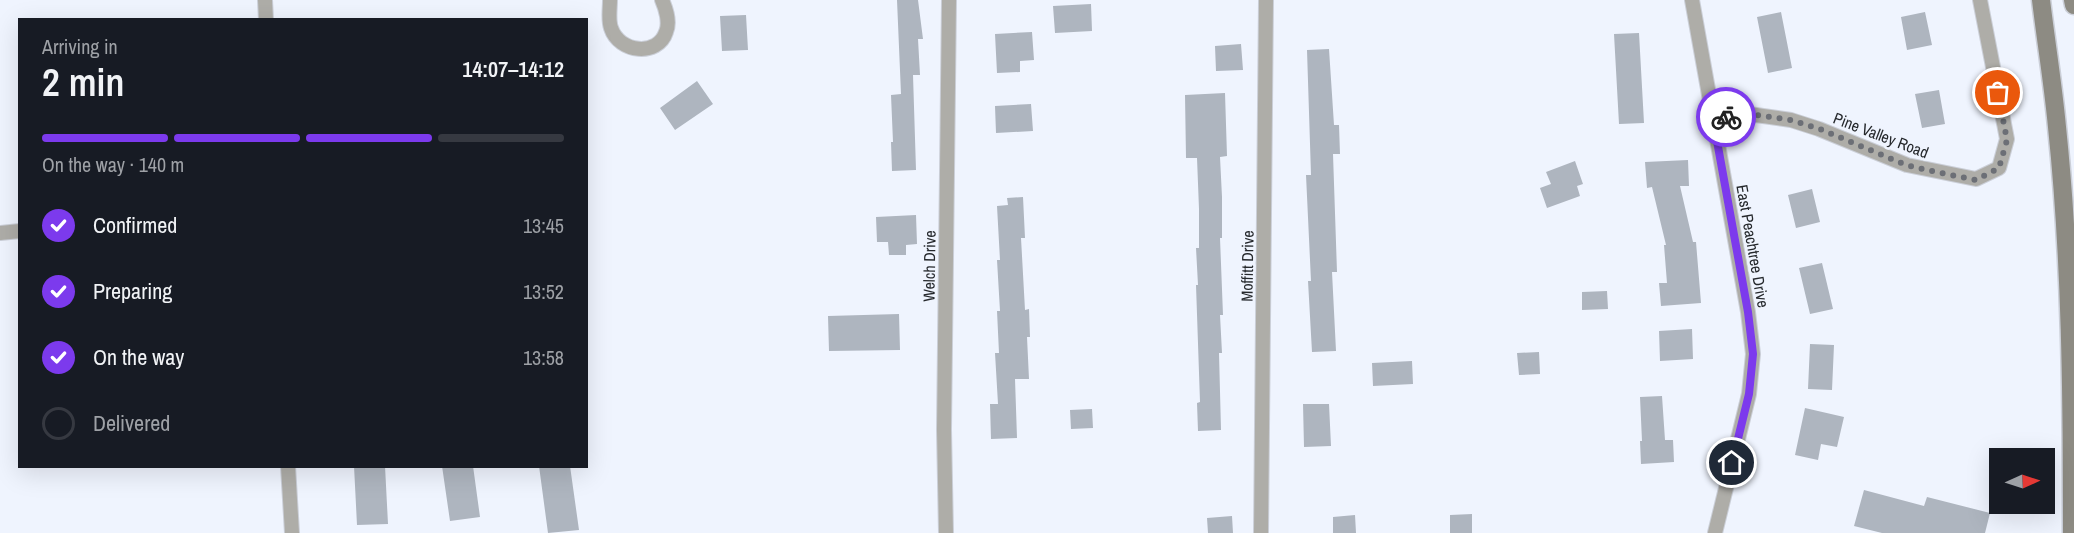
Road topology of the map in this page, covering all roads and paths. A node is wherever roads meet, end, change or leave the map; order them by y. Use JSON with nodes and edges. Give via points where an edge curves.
{"nodes":[{"id":1,"x":265,"y":0,"type":"edge"},
{"id":2,"x":610,"y":0,"type":"edge"},
{"id":3,"x":662,"y":0,"type":"edge"},
{"id":4,"x":949,"y":0,"type":"edge"},
{"id":5,"x":1266,"y":0,"type":"edge"},
{"id":6,"x":1692,"y":0,"type":"edge"},
{"id":7,"x":1980,"y":0,"type":"edge"},
{"id":8,"x":2041,"y":0,"type":"edge"},
{"id":9,"x":2073,"y":0,"type":"edge"},
{"id":10,"x":2074,"y":5,"type":"edge"},
{"id":11,"x":266,"y":18,"type":"edge"},
{"id":12,"x":1713,"y":119,"type":"junction"},
{"id":13,"x":18,"y":231,"type":"edge"},
{"id":14,"x":0,"y":233,"type":"edge"},
{"id":15,"x":288,"y":468,"type":"edge"},
{"id":16,"x":291,"y":533,"type":"edge"},
{"id":17,"x":946,"y":533,"type":"edge"},
{"id":18,"x":1261,"y":533,"type":"edge"},
{"id":19,"x":1715,"y":533,"type":"edge"},
{"id":20,"x":2072,"y":533,"type":"edge"}],
"edges":[{"from":1,"to":11,"type":"street"},
{"from":2,"to":3,"type":"street","via":[[615,36],[621,43],[641,50],[666,33]]},
{"from":4,"to":17,"type":"street","name":"Welch Drive"},
{"from":5,"to":18,"type":"street","name":"Moffitt Drive"},
{"from":6,"to":12,"type":"street","name":"East Peachtree Drive"},
{"from":7,"to":12,"type":"street","name":"Pine Valley Road","via":[[2007,140],[1999,168],[1976,180],[1906,165],[1791,120],[1749,114]]},
{"from":8,"to":20,"type":"main road","via":[[2065,232]]},
{"from":9,"to":10,"type":"main road"},
{"from":12,"to":19,"type":"street","name":"East Peachtree Drive","via":[[1753,354],[1749,394]]},
{"from":13,"to":14,"type":"street"},
{"from":15,"to":16,"type":"street"}]}
